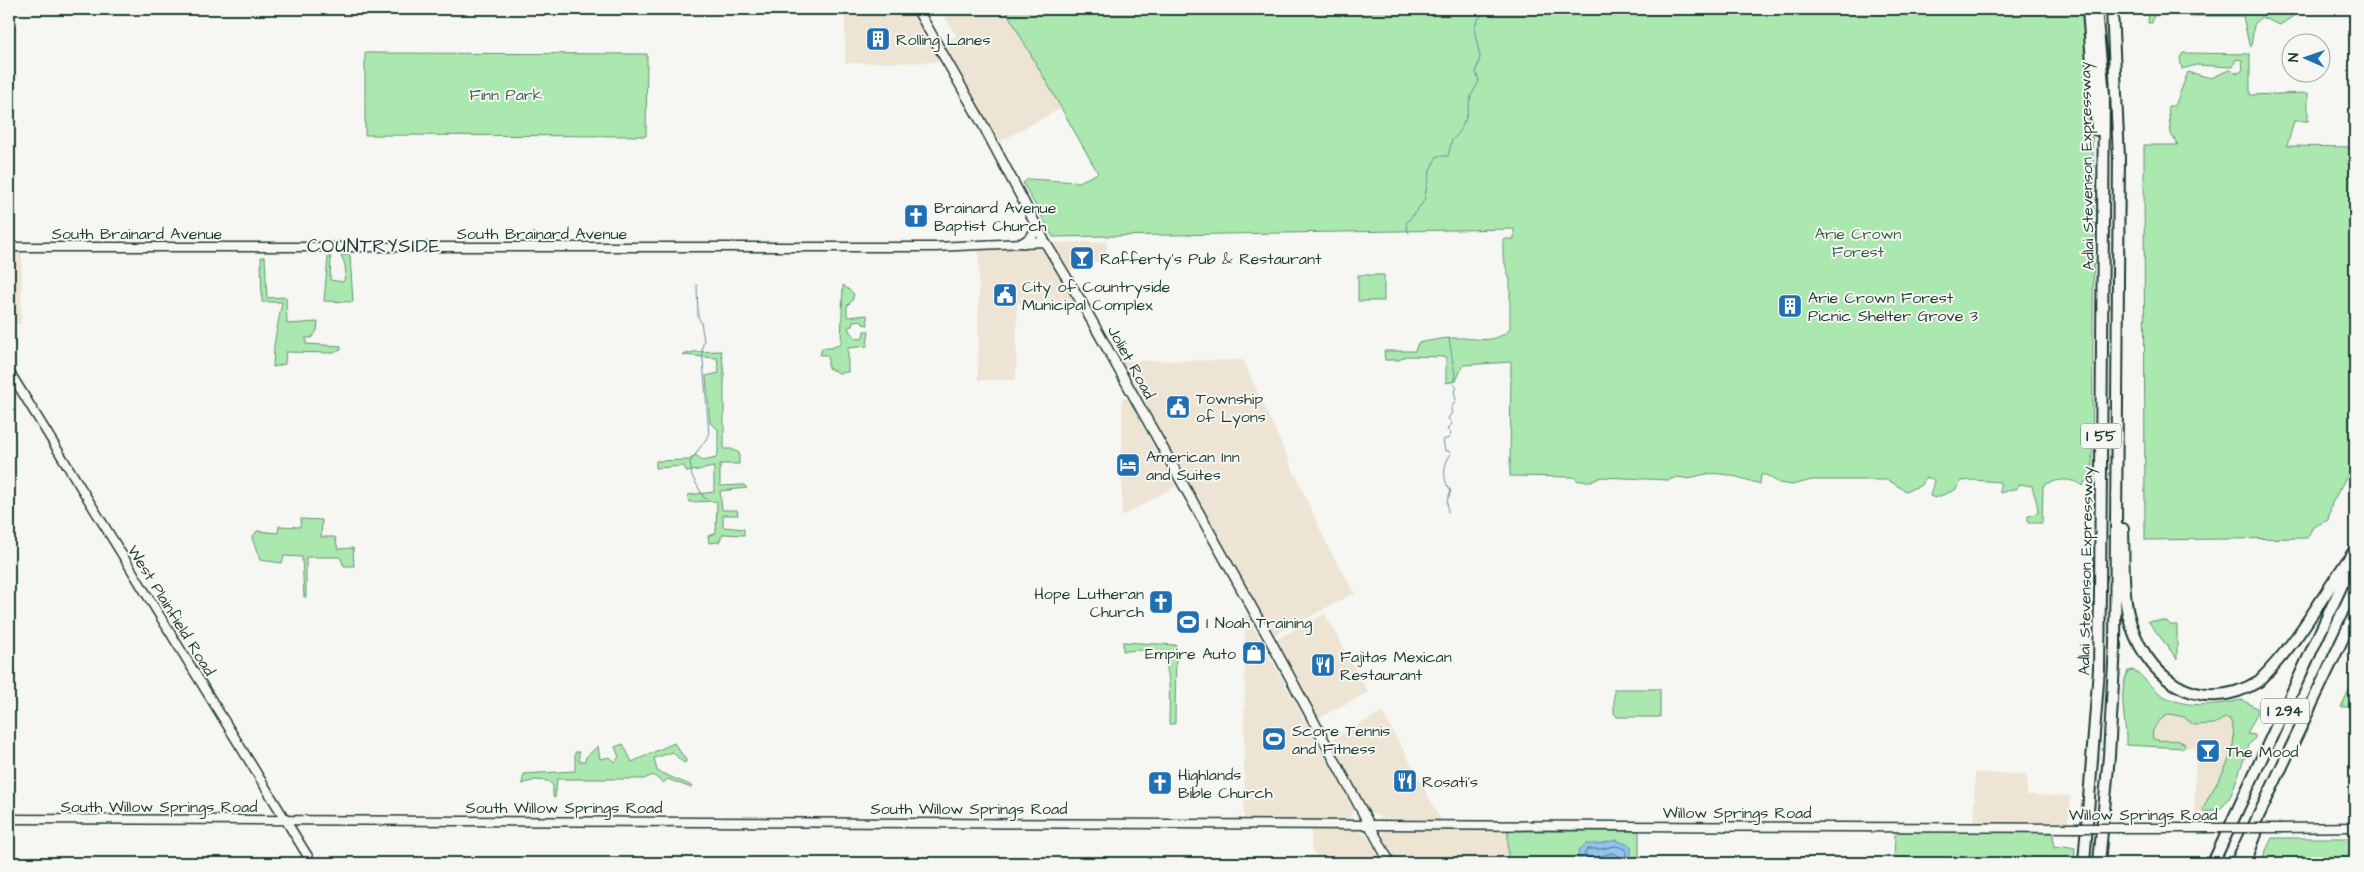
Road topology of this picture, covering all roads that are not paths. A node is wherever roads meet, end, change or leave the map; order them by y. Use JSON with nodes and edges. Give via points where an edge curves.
{"nodes":[{"id":1,"x":917,"y":9,"type":"edge"},
{"id":2,"x":2088,"y":9,"type":"edge"},
{"id":3,"x":2096,"y":9,"type":"edge"},
{"id":4,"x":2113,"y":11,"type":"edge"},
{"id":5,"x":2103,"y":154,"type":"junction"},
{"id":6,"x":1037,"y":226,"type":"junction"},
{"id":7,"x":1045,"y":242,"type":"junction"},
{"id":8,"x":1023,"y":243,"type":"junction"},
{"id":9,"x":9,"y":247,"type":"edge"},
{"id":10,"x":9,"y":371,"type":"edge"},
{"id":11,"x":2117,"y":429,"type":"junction"},
{"id":12,"x":2355,"y":550,"type":"edge"},
{"id":13,"x":2355,"y":557,"type":"edge"},
{"id":14,"x":2355,"y":613,"type":"edge"},
{"id":15,"x":2266,"y":800,"type":"junction"},
{"id":16,"x":9,"y":819,"type":"edge"},
{"id":17,"x":285,"y":820,"type":"junction"},
{"id":18,"x":1120,"y":822,"type":"joint"},
{"id":19,"x":1370,"y":824,"type":"junction"},
{"id":20,"x":2355,"y":827,"type":"edge"},
{"id":21,"x":312,"y":863,"type":"edge"},
{"id":22,"x":1390,"y":863,"type":"edge"},
{"id":23,"x":2084,"y":863,"type":"edge"},
{"id":24,"x":2100,"y":863,"type":"edge"},
{"id":25,"x":2213,"y":863,"type":"edge"},
{"id":26,"x":2236,"y":863,"type":"edge"},
{"id":27,"x":2245,"y":863,"type":"edge"}],
"edges":[{"from":1,"to":6,"type":"main road","name":"Joliet Road"},
{"from":2,"to":5,"type":"highway","via":[[2098,135]]},
{"from":3,"to":5,"type":"highway","name":"Adlai Stevenson Expressway","number":"I 55","via":[[2104,95]]},
{"from":4,"to":11,"type":"highway","name":"Adlai Stevenson Expressway","number":"I 55","via":[[2119,158]]},
{"from":5,"to":23,"type":"highway","name":"Adlai Stevenson Expressway","number":"I 55","via":[[2099,669]]},
{"from":6,"to":7,"type":"main road","name":"Joliet Road"},
{"from":6,"to":8,"type":"main road"},
{"from":7,"to":8,"type":"street","name":"South Brainard Avenue"},
{"from":7,"to":19,"type":"main road","name":"Joliet Road"},
{"from":8,"to":9,"type":"street","name":"South Brainard Avenue","via":[[938,247]]},
{"from":10,"to":17,"type":"street","name":"West Plainfield Road"},
{"from":11,"to":12,"type":"highway","via":[[2122,461],[2124,587],[2128,613],[2146,657],[2156,670],[2178,686],[2200,695],[2214,696],[2236,692],[2259,680],[2308,623]]},
{"from":11,"to":24,"type":"highway","name":"Adlai Stevenson Expressway","number":"I 55","via":[[2115,645]]},
{"from":13,"to":25,"type":"highway","number":"I 294"},
{"from":14,"to":15,"type":"highway","number":"I 294"},
{"from":15,"to":26,"type":"highway","number":"I 294"},
{"from":15,"to":27,"type":"highway"},
{"from":16,"to":17,"type":"street","name":"South Willow Springs Road"},
{"from":17,"to":18,"type":"street","name":"South Willow Springs Road"},
{"from":17,"to":21,"type":"street","name":"West Plainfield Road"},
{"from":18,"to":19,"type":"street","name":"Willow Springs Road"},
{"from":19,"to":20,"type":"street","name":"Willow Springs Road","bridge":true},
{"from":19,"to":22,"type":"main road","name":"Joliet Road"}]}
